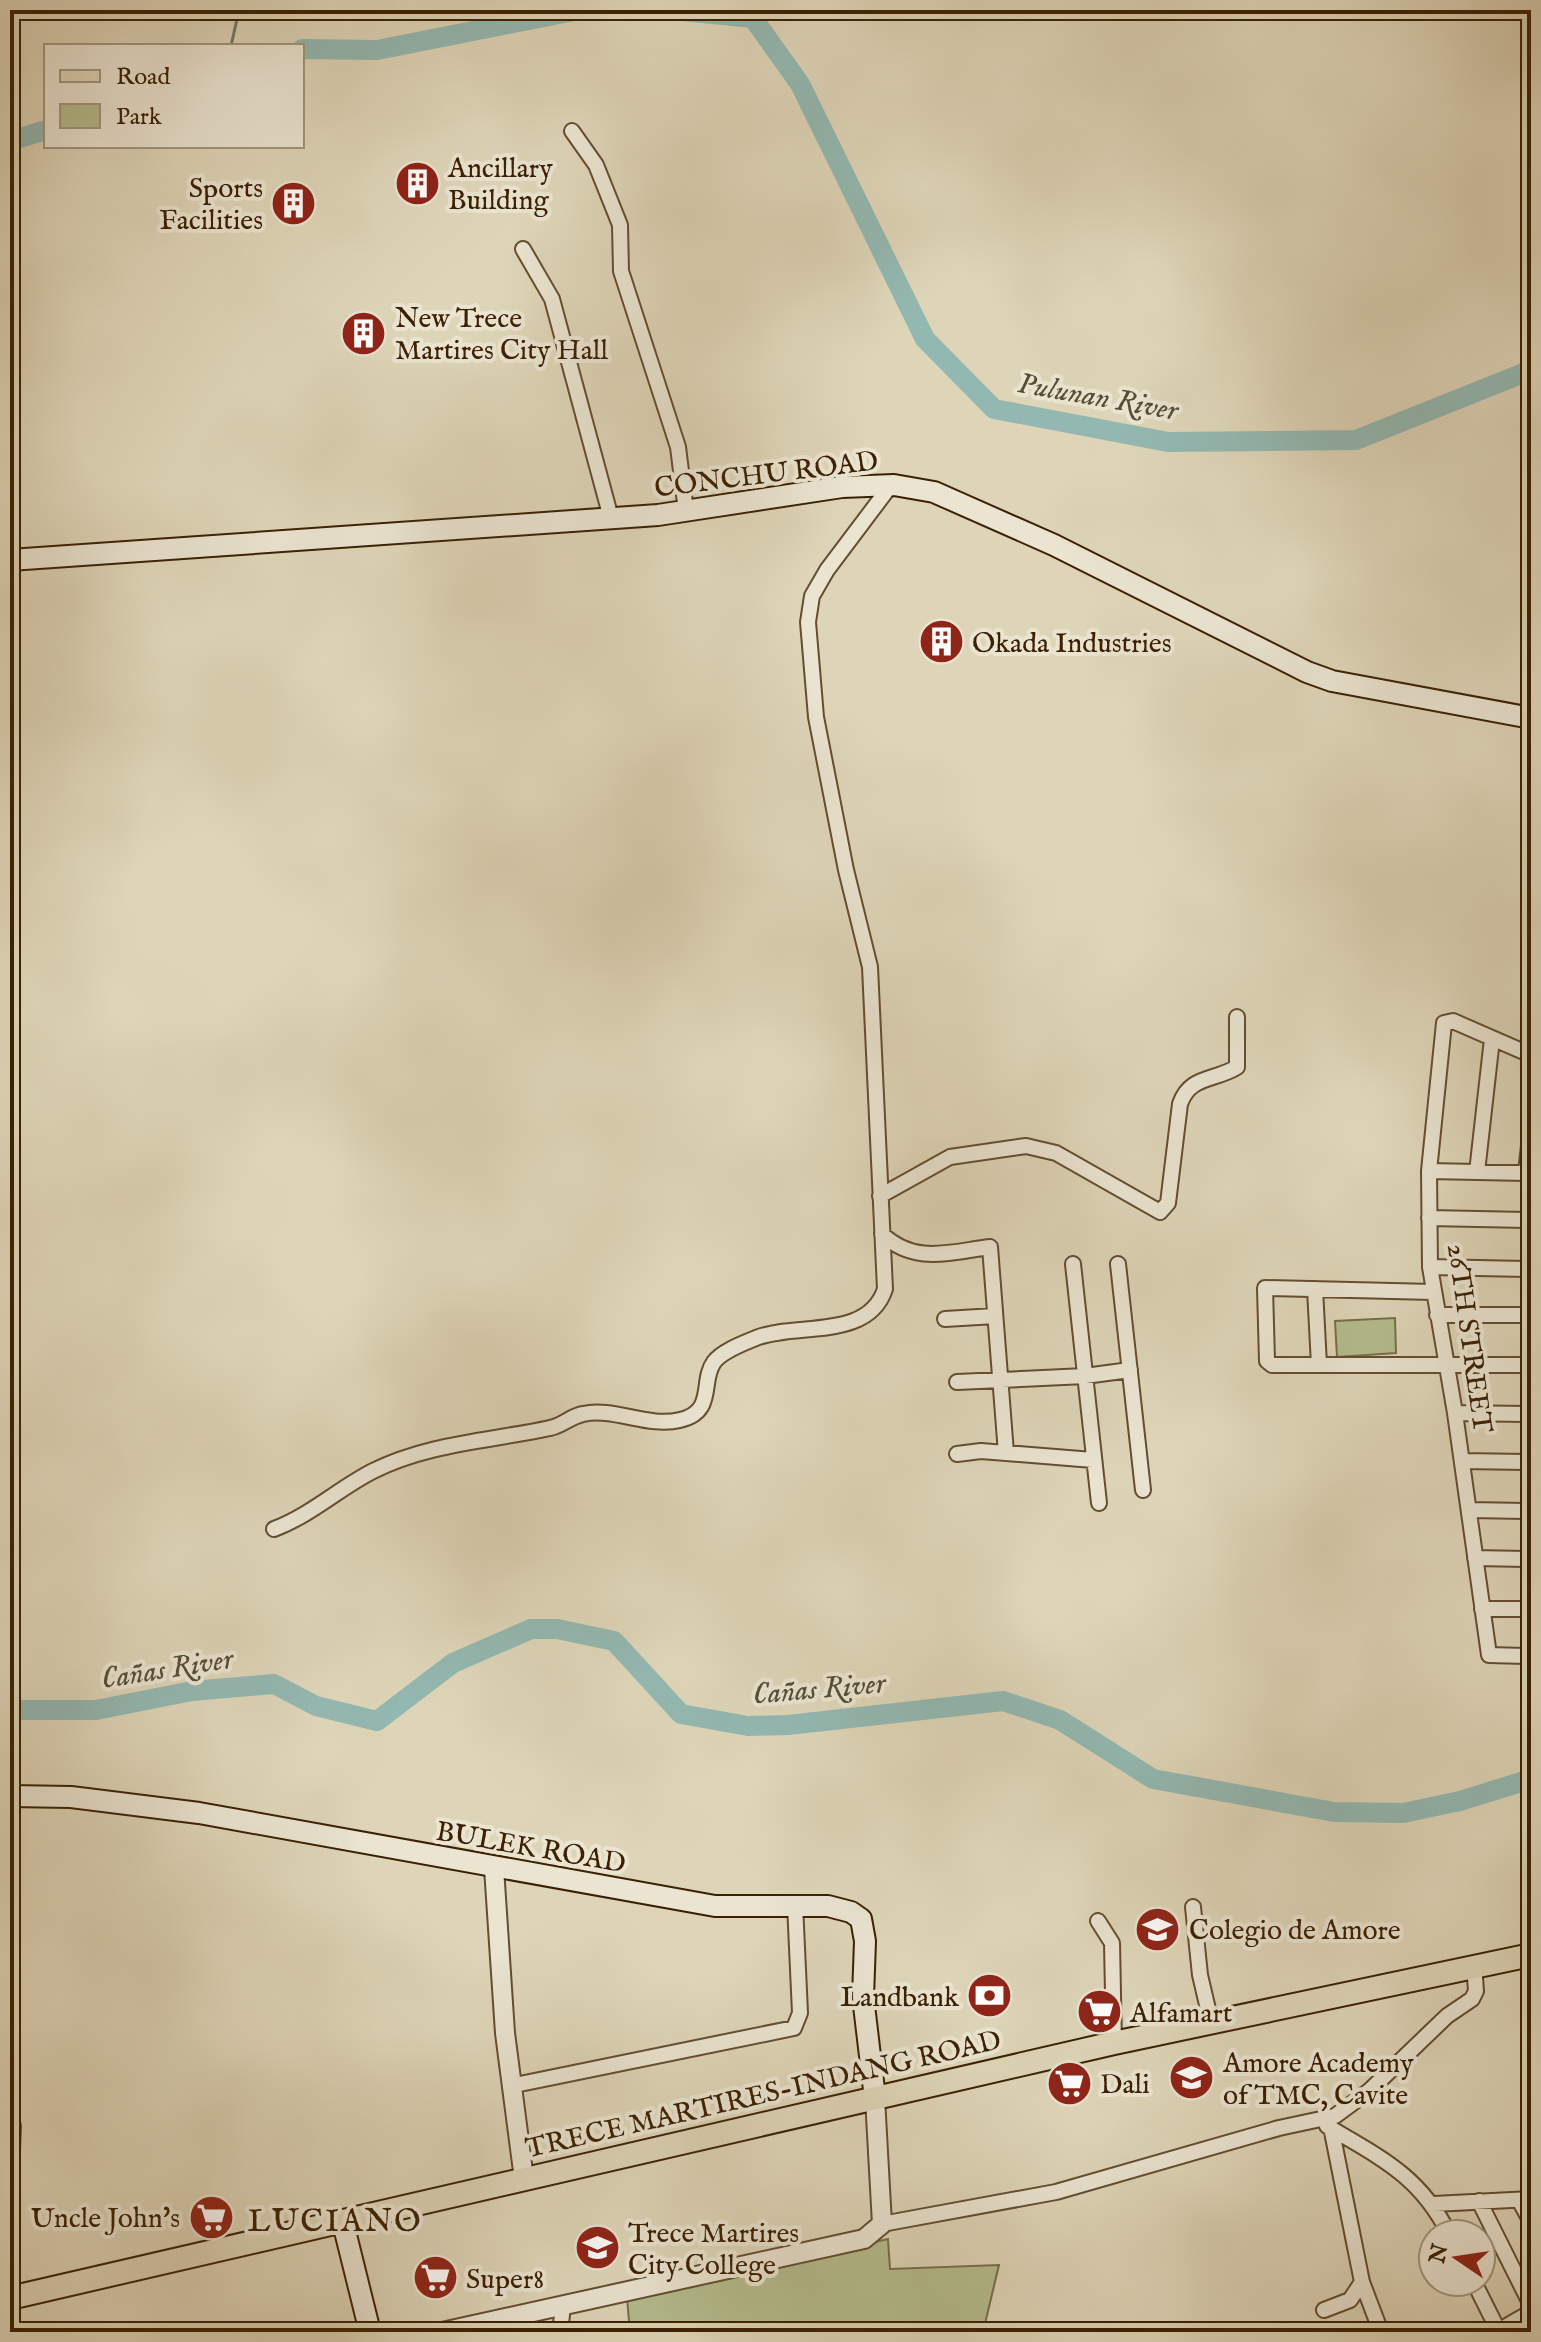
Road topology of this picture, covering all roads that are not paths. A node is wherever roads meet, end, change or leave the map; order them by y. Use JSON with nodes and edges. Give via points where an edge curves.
{"nodes":[{"id":1,"x":572,"y":131,"type":"dead end"},
{"id":2,"x":523,"y":249,"type":"dead end"},
{"id":3,"x":891,"y":485,"type":"junction"},
{"id":4,"x":686,"y":511,"type":"junction"},
{"id":5,"x":611,"y":518,"type":"junction"},
{"id":6,"x":10,"y":560,"type":"edge"},
{"id":7,"x":1531,"y":718,"type":"edge"},
{"id":8,"x":1434,"y":1013,"type":"dead end"},
{"id":9,"x":1237,"y":1017,"type":"dead end"},
{"id":10,"x":1446,"y":1024,"type":"junction"},
{"id":11,"x":1492,"y":1039,"type":"junction"},
{"id":12,"x":1531,"y":1055,"type":"edge"},
{"id":13,"x":1531,"y":1128,"type":"edge"},
{"id":14,"x":1429,"y":1171,"type":"junction"},
{"id":15,"x":1477,"y":1172,"type":"junction"},
{"id":16,"x":1528,"y":1172,"type":"edge"},
{"id":17,"x":880,"y":1196,"type":"junction"},
{"id":18,"x":1429,"y":1218,"type":"junction"},
{"id":19,"x":1531,"y":1220,"type":"edge"},
{"id":20,"x":882,"y":1234,"type":"junction"},
{"id":21,"x":1073,"y":1264,"type":"dead end"},
{"id":22,"x":1118,"y":1264,"type":"dead end"},
{"id":23,"x":1430,"y":1267,"type":"junction"},
{"id":24,"x":1531,"y":1269,"type":"edge"},
{"id":25,"x":1315,"y":1289,"type":"junction"},
{"id":26,"x":1433,"y":1292,"type":"junction"},
{"id":27,"x":1437,"y":1315,"type":"junction"},
{"id":28,"x":1531,"y":1315,"type":"edge"},
{"id":29,"x":995,"y":1316,"type":"junction"},
{"id":30,"x":945,"y":1319,"type":"dead end"},
{"id":31,"x":1319,"y":1365,"type":"junction"},
{"id":32,"x":1447,"y":1365,"type":"junction"},
{"id":33,"x":1531,"y":1365,"type":"edge"},
{"id":34,"x":1130,"y":1370,"type":"junction"},
{"id":35,"x":1085,"y":1376,"type":"junction"},
{"id":36,"x":1000,"y":1379,"type":"junction"},
{"id":37,"x":957,"y":1382,"type":"dead end"},
{"id":38,"x":1455,"y":1413,"type":"junction"},
{"id":39,"x":1531,"y":1414,"type":"edge"},
{"id":40,"x":1006,"y":1453,"type":"junction"},
{"id":41,"x":957,"y":1454,"type":"dead end"},
{"id":42,"x":1093,"y":1460,"type":"junction"},
{"id":43,"x":1462,"y":1461,"type":"junction"},
{"id":44,"x":1531,"y":1462,"type":"edge"},
{"id":45,"x":1143,"y":1490,"type":"dead end"},
{"id":46,"x":1099,"y":1503,"type":"dead end"},
{"id":47,"x":1469,"y":1510,"type":"junction"},
{"id":48,"x":1531,"y":1511,"type":"edge"},
{"id":49,"x":274,"y":1529,"type":"dead end"},
{"id":50,"x":1475,"y":1558,"type":"junction"},
{"id":51,"x":1531,"y":1559,"type":"edge"},
{"id":52,"x":1482,"y":1609,"type":"junction"},
{"id":53,"x":1531,"y":1609,"type":"edge"},
{"id":54,"x":1531,"y":1656,"type":"edge"},
{"id":55,"x":10,"y":1796,"type":"edge"},
{"id":56,"x":494,"y":1868,"type":"junction"},
{"id":57,"x":795,"y":1904,"type":"junction"},
{"id":58,"x":1193,"y":1907,"type":"dead end"},
{"id":59,"x":1098,"y":1921,"type":"dead end"},
{"id":60,"x":1531,"y":1955,"type":"edge"},
{"id":61,"x":1474,"y":1965,"type":"junction"},
{"id":62,"x":1211,"y":2022,"type":"junction"},
{"id":63,"x":1114,"y":2043,"type":"junction"},
{"id":64,"x":510,"y":2086,"type":"junction"},
{"id":65,"x":875,"y":2098,"type":"junction"},
{"id":66,"x":1317,"y":2119,"type":"junction"},
{"id":67,"x":10,"y":2121,"type":"edge"},
{"id":68,"x":1331,"y":2127,"type":"junction"},
{"id":69,"x":524,"y":2179,"type":"junction"},
{"id":70,"x":10,"y":2199,"type":"edge"},
{"id":71,"x":1525,"y":2199,"type":"edge"},
{"id":72,"x":1479,"y":2201,"type":"junction"},
{"id":73,"x":1434,"y":2204,"type":"junction"},
{"id":74,"x":1441,"y":2218,"type":"edge"},
{"id":75,"x":1531,"y":2222,"type":"edge"},
{"id":76,"x":343,"y":2223,"type":"junction"},
{"id":77,"x":882,"y":2224,"type":"junction"},
{"id":78,"x":1362,"y":2282,"type":"junction"},
{"id":79,"x":10,"y":2298,"type":"edge"},
{"id":80,"x":1482,"y":2298,"type":"edge"},
{"id":81,"x":1531,"y":2305,"type":"edge"},
{"id":82,"x":563,"y":2306,"type":"junction"},
{"id":83,"x":1324,"y":2310,"type":"dead end"},
{"id":84,"x":1531,"y":2312,"type":"edge"},
{"id":85,"x":466,"y":2329,"type":"edge"},
{"id":86,"x":1499,"y":2331,"type":"edge"},
{"id":87,"x":370,"y":2332,"type":"edge"},
{"id":88,"x":442,"y":2332,"type":"edge"},
{"id":89,"x":560,"y":2332,"type":"edge"},
{"id":90,"x":1381,"y":2332,"type":"edge"}],
"edges":[{"from":1,"to":4,"type":"street","via":[[596,165],[620,225],[621,271],[678,447]]},
{"from":2,"to":5,"type":"street","via":[[552,299]]},
{"from":3,"to":4,"type":"main road","name":"CONCHU ROAD","via":[[842,487]]},
{"from":3,"to":7,"type":"main road","name":"CONCHU ROAD","via":[[934,492],[1041,539],[1307,672]]},
{"from":3,"to":17,"type":"street","via":[[827,570],[812,596],[808,622],[816,717],[870,967]]},
{"from":4,"to":5,"type":"main road","name":"CONCHU ROAD"},
{"from":5,"to":6,"type":"main road","name":"CONCHU ROAD"},
{"from":8,"to":10,"type":"street"},
{"from":9,"to":17,"type":"street","via":[[1237,1067],[1195,1081],[1185,1090],[1168,1203],[1160,1212],[1056,1153],[1026,1146],[950,1157]]},
{"from":10,"to":11,"type":"street"},
{"from":10,"to":14,"type":"street","name":"26TH STREET"},
{"from":11,"to":12,"type":"street"},
{"from":11,"to":15,"type":"street"},
{"from":13,"to":16,"type":"street"},
{"from":14,"to":15,"type":"street"},
{"from":14,"to":18,"type":"street","name":"26TH STREET"},
{"from":15,"to":16,"type":"street"},
{"from":17,"to":20,"type":"street"},
{"from":18,"to":19,"type":"street"},
{"from":18,"to":23,"type":"street","name":"26TH STREET"},
{"from":20,"to":29,"type":"street","via":[[897,1248],[920,1254],[990,1247]]},
{"from":20,"to":49,"type":"street","via":[[885,1289],[865,1314],[852,1323],[760,1337],[718,1358],[711,1366],[702,1406],[682,1420],[586,1413],[555,1427],[432,1448],[373,1471]]},
{"from":21,"to":35,"type":"street"},
{"from":22,"to":34,"type":"street"},
{"from":23,"to":24,"type":"street"},
{"from":23,"to":26,"type":"street","name":"26TH STREET"},
{"from":25,"to":26,"type":"street"},
{"from":25,"to":31,"type":"street"},
{"from":25,"to":31,"type":"street","via":[[1267,1287],[1263,1293],[1267,1361]]},
{"from":26,"to":27,"type":"street","name":"26TH STREET"},
{"from":27,"to":28,"type":"street"},
{"from":27,"to":32,"type":"street","name":"26TH STREET"},
{"from":29,"to":30,"type":"street"},
{"from":29,"to":36,"type":"street"},
{"from":31,"to":32,"type":"street"},
{"from":32,"to":33,"type":"street"},
{"from":32,"to":38,"type":"street","name":"26TH STREET"},
{"from":34,"to":35,"type":"street"},
{"from":34,"to":45,"type":"street"},
{"from":35,"to":36,"type":"street"},
{"from":35,"to":42,"type":"street"},
{"from":36,"to":37,"type":"street"},
{"from":36,"to":40,"type":"street"},
{"from":38,"to":39,"type":"street"},
{"from":38,"to":43,"type":"street","name":"26TH STREET"},
{"from":40,"to":41,"type":"street"},
{"from":40,"to":42,"type":"street"},
{"from":42,"to":46,"type":"street"},
{"from":43,"to":44,"type":"street"},
{"from":43,"to":47,"type":"street","name":"26TH STREET"},
{"from":47,"to":48,"type":"street"},
{"from":47,"to":50,"type":"street","name":"26TH STREET"},
{"from":50,"to":51,"type":"street"},
{"from":50,"to":52,"type":"street","name":"26TH STREET"},
{"from":52,"to":53,"type":"street"},
{"from":52,"to":54,"type":"street","name":"26TH STREET","via":[[1489,1655]]},
{"from":55,"to":56,"type":"main road","name":"BULEK ROAD","via":[[71,1797],[199,1813]]},
{"from":56,"to":57,"type":"main road","name":"BULEK ROAD","via":[[715,1906]]},
{"from":56,"to":64,"type":"street"},
{"from":57,"to":64,"type":"street","via":[[800,2013],[794,2028]]},
{"from":57,"to":65,"type":"main road","name":"BULEK ROAD","via":[[851,1912],[864,1925],[862,1979]]},
{"from":58,"to":62,"type":"street"},
{"from":59,"to":63,"type":"street","via":[[1112,1943]]},
{"from":60,"to":61,"type":"main road","name":"TRECE MARTIRES-INDANG ROAD"},
{"from":61,"to":62,"type":"main road","name":"TRECE MARTIRES-INDANG ROAD"},
{"from":61,"to":66,"type":"street","via":[[1472,1999],[1348,2108]]},
{"from":62,"to":63,"type":"main road","name":"TRECE MARTIRES-INDANG ROAD"},
{"from":63,"to":65,"type":"main road","name":"TRECE MARTIRES-INDANG ROAD"},
{"from":64,"to":69,"type":"street"},
{"from":65,"to":69,"type":"main road","name":"TRECE MARTIRES-INDANG ROAD"},
{"from":65,"to":77,"type":"street"},
{"from":66,"to":68,"type":"street"},
{"from":66,"to":77,"type":"street","via":[[1056,2192]]},
{"from":67,"to":70,"type":"street"},
{"from":68,"to":73,"type":"street","via":[[1412,2179]]},
{"from":68,"to":78,"type":"street"},
{"from":69,"to":76,"type":"main road","name":"TRECE MARTIRES-INDANG ROAD"},
{"from":71,"to":72,"type":"street"},
{"from":71,"to":75,"type":"street"},
{"from":72,"to":73,"type":"street"},
{"from":72,"to":81,"type":"street"},
{"from":73,"to":74,"type":"street"},
{"from":76,"to":79,"type":"main road","name":"TRECE MARTIRES-INDANG ROAD"},
{"from":76,"to":87,"type":"main road"},
{"from":77,"to":82,"type":"street","via":[[864,2239],[811,2253]]},
{"from":78,"to":83,"type":"street","via":[[1350,2300]]},
{"from":78,"to":90,"type":"street"},
{"from":80,"to":86,"type":"street"},
{"from":82,"to":85,"type":"street"},
{"from":82,"to":89,"type":"street"},
{"from":84,"to":86,"type":"street"},
{"from":85,"to":88,"type":"street"}]}
